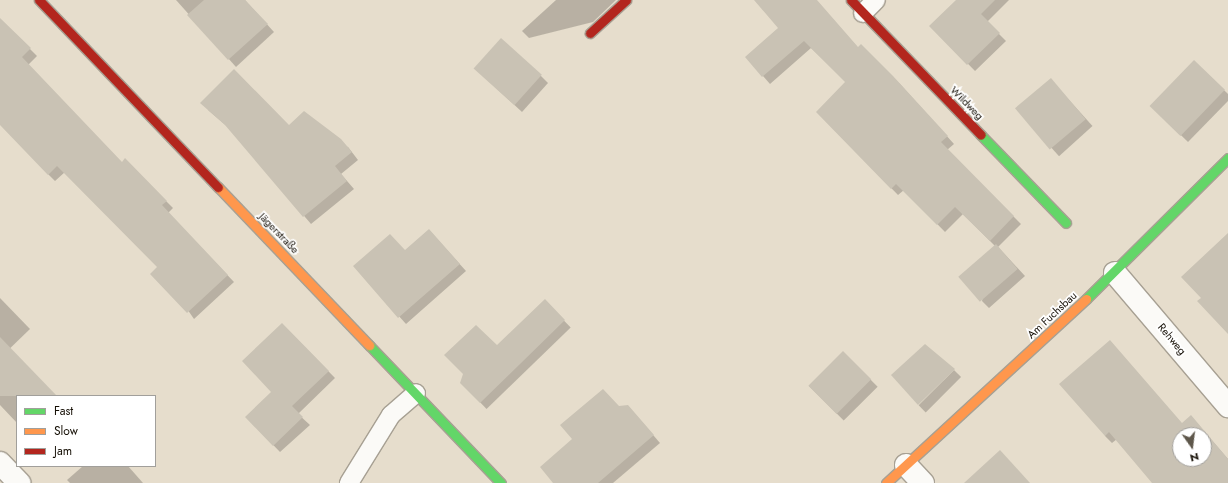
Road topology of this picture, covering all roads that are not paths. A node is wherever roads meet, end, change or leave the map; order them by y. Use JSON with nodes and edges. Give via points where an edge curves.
{"nodes":[{"id":1,"x":39,"y":0,"type":"edge"},
{"id":2,"x":626,"y":0,"type":"edge"},
{"id":3,"x":851,"y":0,"type":"edge"},
{"id":4,"x":876,"y":0,"type":"edge"},
{"id":5,"x":863,"y":13,"type":"junction"},
{"id":6,"x":590,"y":33,"type":"dead end"},
{"id":7,"x":1228,"y":158,"type":"edge"},
{"id":8,"x":1066,"y":223,"type":"dead end"},
{"id":9,"x":1115,"y":273,"type":"junction"},
{"id":10,"x":416,"y":393,"type":"junction"},
{"id":11,"x":1228,"y":406,"type":"edge"},
{"id":12,"x":0,"y":463,"type":"edge"},
{"id":13,"x":906,"y":465,"type":"junction"},
{"id":14,"x":19,"y":483,"type":"edge"},
{"id":15,"x":349,"y":483,"type":"edge"},
{"id":16,"x":501,"y":483,"type":"edge"},
{"id":17,"x":886,"y":483,"type":"edge"},
{"id":18,"x":923,"y":483,"type":"edge"}],
"edges":[{"from":1,"to":10,"type":"street","name":"Jägerstraße"},
{"from":2,"to":6,"type":"street"},
{"from":3,"to":5,"type":"street","name":"Wildweg"},
{"from":4,"to":5,"type":"lane"},
{"from":5,"to":8,"type":"street","name":"Wildweg"},
{"from":7,"to":9,"type":"street","name":"Am Fuchsbau"},
{"from":9,"to":11,"type":"street","name":"Rehweg"},
{"from":9,"to":13,"type":"street","name":"Am Fuchsbau"},
{"from":10,"to":15,"type":"lane","via":[[391,415]]},
{"from":10,"to":16,"type":"street","name":"Jägerstraße"},
{"from":12,"to":14,"type":"street"},
{"from":13,"to":17,"type":"street","name":"Am Fuchsbau"},
{"from":13,"to":18,"type":"street"}]}
